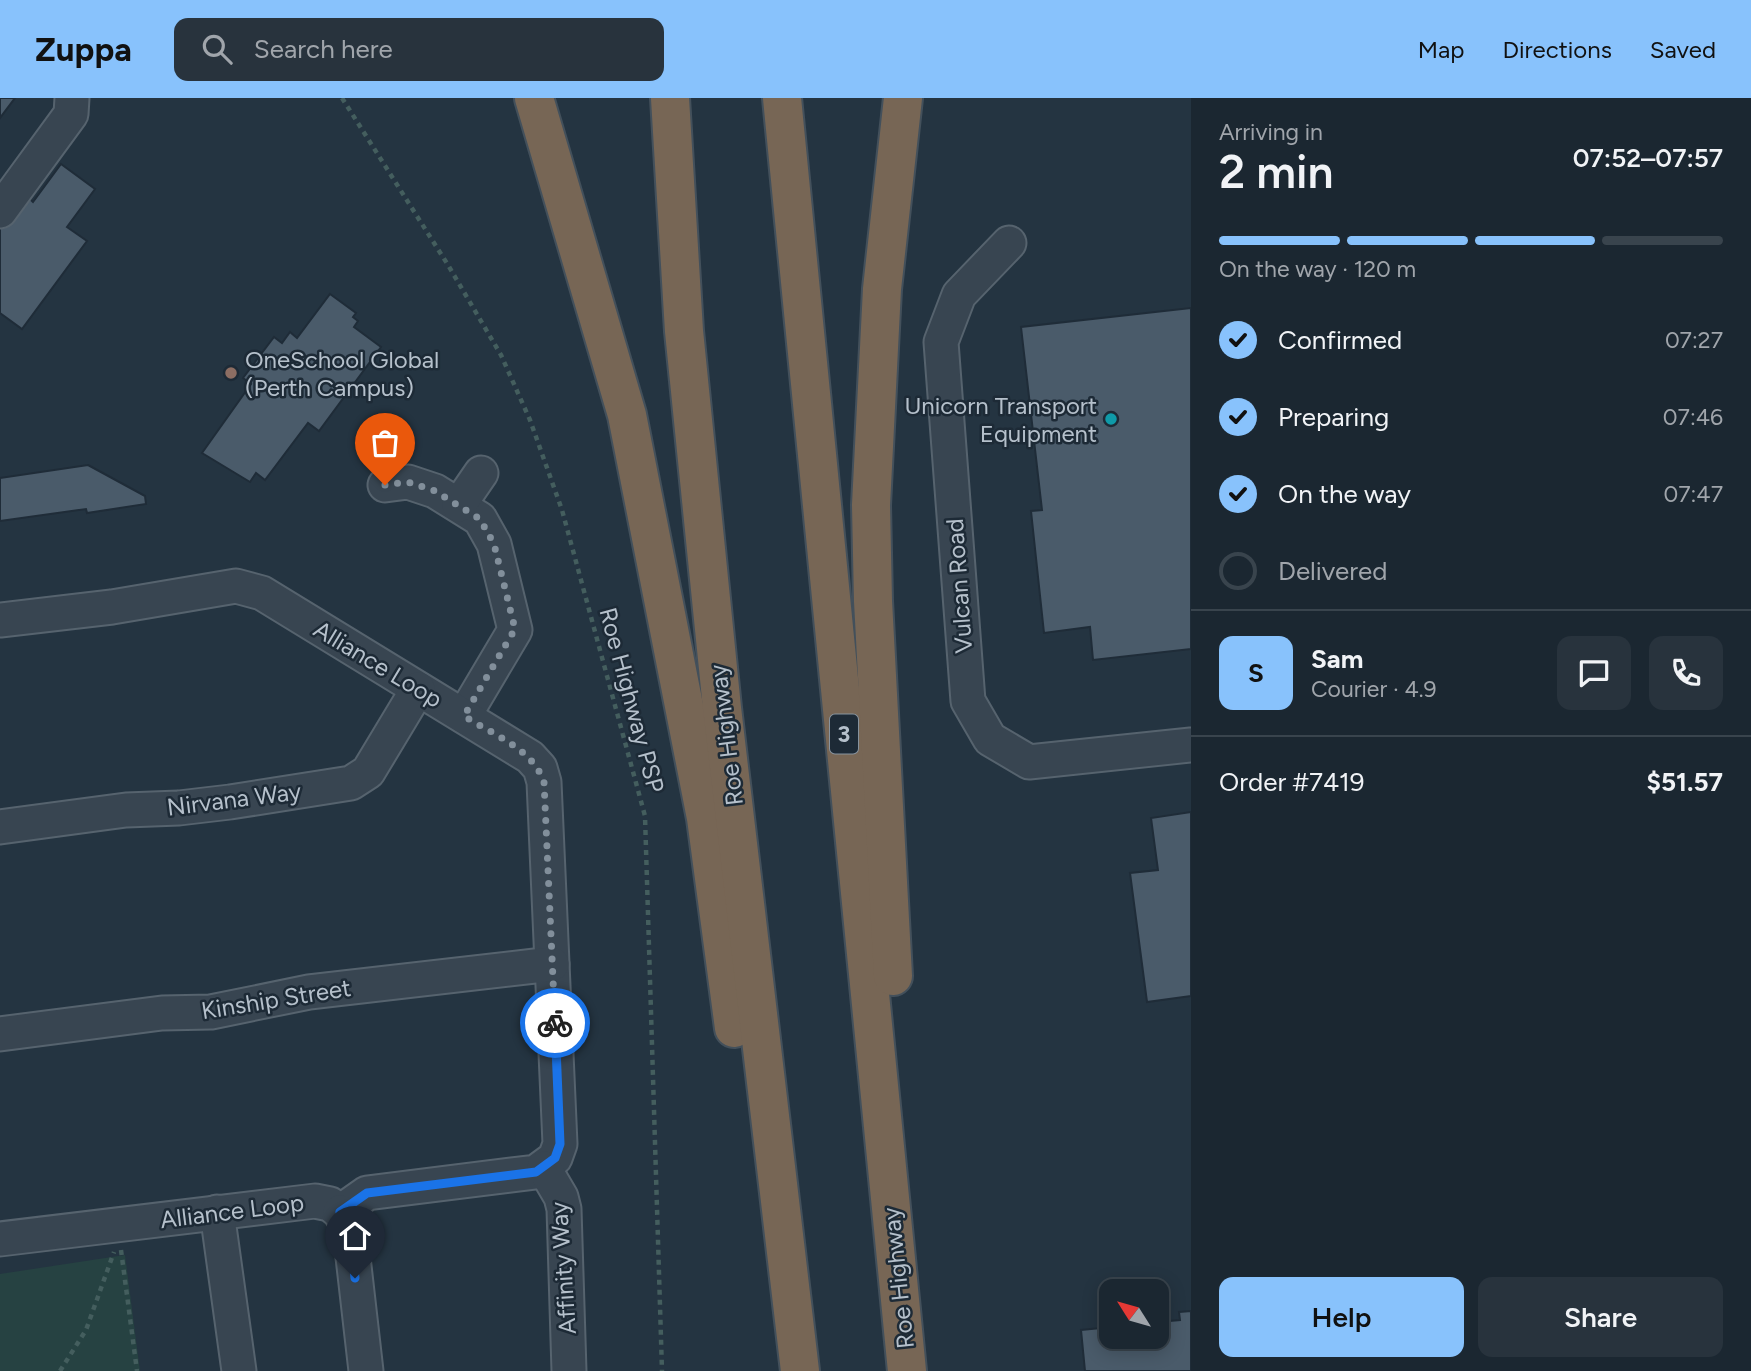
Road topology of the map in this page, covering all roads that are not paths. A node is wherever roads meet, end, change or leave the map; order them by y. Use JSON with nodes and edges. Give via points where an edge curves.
{"nodes":[{"id":1,"x":72,"y":98,"type":"edge"},
{"id":2,"x":534,"y":98,"type":"edge"},
{"id":3,"x":670,"y":98,"type":"edge"},
{"id":4,"x":782,"y":98,"type":"edge"},
{"id":5,"x":903,"y":98,"type":"edge"},
{"id":6,"x":0,"y":211,"type":"edge"},
{"id":7,"x":1009,"y":243,"type":"dead end"},
{"id":8,"x":481,"y":473,"type":"dead end"},
{"id":9,"x":385,"y":485,"type":"dead end"},
{"id":10,"x":459,"y":505,"type":"junction"},
{"id":11,"x":0,"y":620,"type":"edge"},
{"id":12,"x":418,"y":689,"type":"junction"},
{"id":13,"x":464,"y":716,"type":"junction"},
{"id":14,"x":1191,"y":745,"type":"edge"},
{"id":15,"x":0,"y":827,"type":"edge"},
{"id":16,"x":552,"y":964,"type":"junction"},
{"id":17,"x":0,"y":1034,"type":"edge"},
{"id":18,"x":544,"y":1168,"type":"junction"},
{"id":19,"x":217,"y":1212,"type":"junction"},
{"id":20,"x":340,"y":1212,"type":"junction"},
{"id":21,"x":0,"y":1239,"type":"edge"},
{"id":22,"x":791,"y":1282,"type":"junction"},
{"id":23,"x":239,"y":1371,"type":"edge"},
{"id":24,"x":366,"y":1371,"type":"edge"},
{"id":25,"x":569,"y":1371,"type":"edge"},
{"id":26,"x":800,"y":1371,"type":"edge"},
{"id":27,"x":909,"y":1371,"type":"edge"}],
"edges":[{"from":1,"to":6,"type":"street","via":[[71,114]]},
{"from":2,"to":22,"type":"highway","via":[[627,415],[706,818],[739,1069]]},
{"from":3,"to":22,"type":"highway","name":"Roe Highway","via":[[684,331],[720,694]]},
{"from":4,"to":27,"type":"highway","name":"Roe Highway","number":"3"},
{"from":5,"to":27,"type":"highway","via":[[882,289],[871,505]]},
{"from":7,"to":14,"type":"street","name":"Vulcan Road","via":[[959,295],[941,342],[968,701],[990,739],[1028,762]]},
{"from":8,"to":10,"type":"street"},
{"from":9,"to":10,"type":"street","via":[[408,482]]},
{"from":10,"to":13,"type":"street","via":[[480,519],[494,544],[515,629]]},
{"from":11,"to":12,"type":"street","name":"Alliance Loop","via":[[249,587]]},
{"from":12,"to":13,"type":"street","name":"Alliance Loop"},
{"from":12,"to":15,"type":"street","name":"Nirvana Way","via":[[368,772],[351,783],[205,805]]},
{"from":13,"to":16,"type":"street","name":"Alliance Loop","via":[[540,768]]},
{"from":16,"to":17,"type":"street","name":"Kinship Street","via":[[309,992],[211,1012],[162,1013]]},
{"from":16,"to":18,"type":"street","name":"Alliance Loop","via":[[560,1144],[555,1158]]},
{"from":18,"to":20,"type":"street","name":"Alliance Loop","via":[[367,1193]]},
{"from":18,"to":25,"type":"street","name":"Affinity Way","via":[[564,1209]]},
{"from":19,"to":20,"type":"street","name":"Alliance Loop","via":[[315,1201]]},
{"from":19,"to":21,"type":"street","name":"Alliance Loop"},
{"from":19,"to":23,"type":"street"},
{"from":20,"to":24,"type":"street","via":[[350,1231]]},
{"from":22,"to":26,"type":"highway","name":"Roe Highway"}]}
